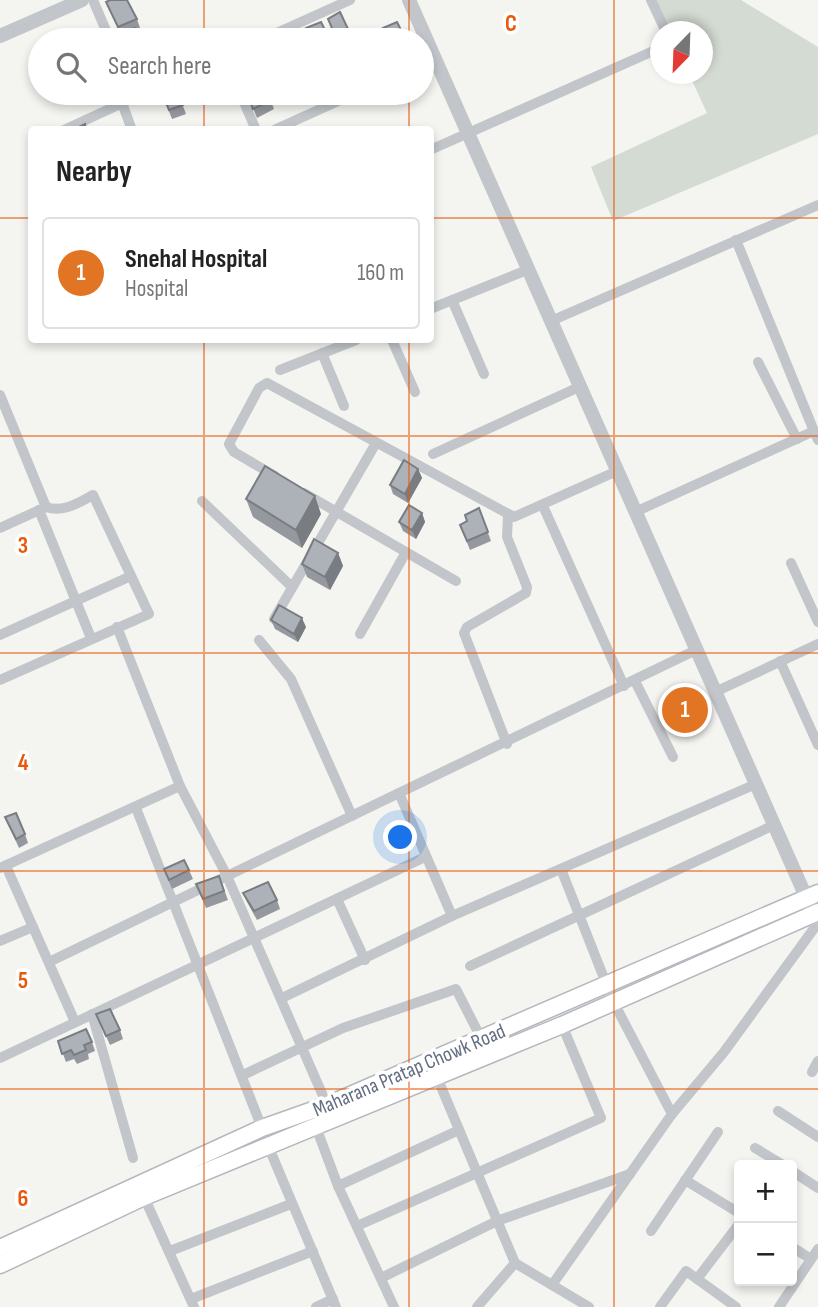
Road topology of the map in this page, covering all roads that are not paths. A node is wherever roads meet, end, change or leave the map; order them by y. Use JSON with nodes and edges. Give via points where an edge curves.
{"nodes":[{"id":1,"x":82,"y":0,"type":"edge"},
{"id":2,"x":93,"y":0,"type":"edge"},
{"id":3,"x":350,"y":0,"type":"edge"},
{"id":4,"x":409,"y":0,"type":"edge"},
{"id":5,"x":651,"y":0,"type":"edge"},
{"id":6,"x":661,"y":21,"type":"edge"},
{"id":7,"x":105,"y":28,"type":"edge"},
{"id":8,"x":288,"y":28,"type":"edge"},
{"id":9,"x":418,"y":28,"type":"edge"},
{"id":10,"x":0,"y":36,"type":"edge"},
{"id":11,"x":650,"y":52,"type":"edge"},
{"id":12,"x":434,"y":71,"type":"edge"},
{"id":13,"x":117,"y":105,"type":"edge"},
{"id":14,"x":122,"y":105,"type":"edge"},
{"id":15,"x":245,"y":105,"type":"edge"},
{"id":16,"x":329,"y":105,"type":"edge"},
{"id":17,"x":72,"y":126,"type":"edge"},
{"id":18,"x":130,"y":126,"type":"edge"},
{"id":19,"x":254,"y":126,"type":"edge"},
{"id":20,"x":283,"y":126,"type":"edge"},
{"id":21,"x":468,"y":134,"type":"junction"},
{"id":22,"x":434,"y":148,"type":"edge"},
{"id":23,"x":818,"y":205,"type":"edge"},
{"id":24,"x":736,"y":240,"type":"junction"},
{"id":25,"x":527,"y":270,"type":"junction"},
{"id":26,"x":453,"y":300,"type":"junction"},
{"id":27,"x":434,"y":307,"type":"edge"},
{"id":28,"x":551,"y":321,"type":"junction"},
{"id":29,"x":349,"y":343,"type":"edge"},
{"id":30,"x":393,"y":343,"type":"edge"},
{"id":31,"x":322,"y":354,"type":"junction"},
{"id":32,"x":758,"y":362,"type":"dead end"},
{"id":33,"x":280,"y":370,"type":"dead end"},
{"id":34,"x":484,"y":374,"type":"dead end"},
{"id":35,"x":579,"y":387,"type":"junction"},
{"id":36,"x":415,"y":392,"type":"dead end"},
{"id":37,"x":0,"y":395,"type":"edge"},
{"id":38,"x":344,"y":406,"type":"dead end"},
{"id":39,"x":816,"y":436,"type":"edge"},
{"id":40,"x":797,"y":439,"type":"junction"},
{"id":41,"x":376,"y":443,"type":"junction"},
{"id":42,"x":433,"y":454,"type":"dead end"},
{"id":43,"x":617,"y":471,"type":"junction"},
{"id":44,"x":202,"y":501,"type":"dead end"},
{"id":45,"x":543,"y":506,"type":"junction"},
{"id":46,"x":42,"y":509,"type":"junction"},
{"id":47,"x":336,"y":511,"type":"junction"},
{"id":48,"x":635,"y":512,"type":"junction"},
{"id":49,"x":508,"y":515,"type":"junction"},
{"id":50,"x":0,"y":528,"type":"edge"},
{"id":51,"x":406,"y":552,"type":"junction"},
{"id":52,"x":790,"y":562,"type":"dead end"},
{"id":53,"x":131,"y":576,"type":"junction"},
{"id":54,"x":456,"y":581,"type":"dead end"},
{"id":55,"x":292,"y":587,"type":"junction"},
{"id":56,"x":77,"y":600,"type":"junction"},
{"id":57,"x":272,"y":621,"type":"edge"},
{"id":58,"x":818,"y":622,"type":"edge"},
{"id":59,"x":117,"y":627,"type":"junction"},
{"id":60,"x":360,"y":634,"type":"dead end"},
{"id":61,"x":0,"y":635,"type":"edge"},
{"id":62,"x":91,"y":638,"type":"junction"},
{"id":63,"x":260,"y":640,"type":"dead end"},
{"id":64,"x":818,"y":644,"type":"edge"},
{"id":65,"x":696,"y":650,"type":"junction"},
{"id":66,"x":780,"y":662,"type":"junction"},
{"id":67,"x":0,"y":680,"type":"edge"},
{"id":68,"x":635,"y":681,"type":"junction"},
{"id":69,"x":624,"y":686,"type":"junction"},
{"id":70,"x":715,"y":692,"type":"junction"},
{"id":71,"x":507,"y":744,"type":"junction"},
{"id":72,"x":818,"y":745,"type":"edge"},
{"id":73,"x":673,"y":757,"type":"dead end"},
{"id":74,"x":756,"y":784,"type":"junction"},
{"id":75,"x":180,"y":786,"type":"junction"},
{"id":76,"x":399,"y":793,"type":"junction"},
{"id":77,"x":136,"y":808,"type":"junction"},
{"id":78,"x":352,"y":816,"type":"junction"},
{"id":79,"x":774,"y":825,"type":"junction"},
{"id":80,"x":425,"y":857,"type":"junction"},
{"id":81,"x":3,"y":867,"type":"edge"},
{"id":82,"x":561,"y":869,"type":"junction"},
{"id":83,"x":227,"y":876,"type":"junction"},
{"id":84,"x":812,"y":895,"type":"edge"},
{"id":85,"x":337,"y":899,"type":"junction"},
{"id":86,"x":174,"y":902,"type":"junction"},
{"id":87,"x":580,"y":915,"type":"junction"},
{"id":88,"x":453,"y":916,"type":"junction"},
{"id":89,"x":817,"y":917,"type":"edge"},
{"id":90,"x":33,"y":927,"type":"junction"},
{"id":91,"x":254,"y":938,"type":"junction"},
{"id":92,"x":0,"y":941,"type":"edge"},
{"id":93,"x":365,"y":960,"type":"junction"},
{"id":94,"x":49,"y":962,"type":"junction"},
{"id":95,"x":199,"y":964,"type":"junction"},
{"id":96,"x":470,"y":966,"type":"dead end"},
{"id":97,"x":610,"y":994,"type":"junction"},
{"id":98,"x":282,"y":998,"type":"junction"},
{"id":99,"x":92,"y":1014,"type":"junction"},
{"id":100,"x":75,"y":1022,"type":"junction"},
{"id":101,"x":562,"y":1025,"type":"junction"},
{"id":102,"x":482,"y":1040,"type":"junction"},
{"id":103,"x":303,"y":1048,"type":"junction"},
{"id":104,"x":0,"y":1058,"type":"edge"},
{"id":105,"x":431,"y":1061,"type":"junction"},
{"id":106,"x":818,"y":1061,"type":"edge"},
{"id":107,"x":812,"y":1072,"type":"dead end"},
{"id":108,"x":243,"y":1076,"type":"junction"},
{"id":109,"x":437,"y":1078,"type":"junction"},
{"id":110,"x":327,"y":1105,"type":"junction"},
{"id":111,"x":778,"y":1111,"type":"dead end"},
{"id":112,"x":672,"y":1114,"type":"junction"},
{"id":113,"x":316,"y":1127,"type":"junction"},
{"id":114,"x":262,"y":1128,"type":"junction"},
{"id":115,"x":459,"y":1130,"type":"junction"},
{"id":116,"x":718,"y":1132,"type":"dead end"},
{"id":117,"x":818,"y":1137,"type":"edge"},
{"id":118,"x":269,"y":1148,"type":"junction"},
{"id":119,"x":755,"y":1148,"type":"dead end"},
{"id":120,"x":133,"y":1158,"type":"dead end"},
{"id":121,"x":775,"y":1160,"type":"edge"},
{"id":122,"x":477,"y":1173,"type":"junction"},
{"id":123,"x":630,"y":1174,"type":"junction"},
{"id":124,"x":797,"y":1174,"type":"edge"},
{"id":125,"x":685,"y":1180,"type":"junction"},
{"id":126,"x":338,"y":1186,"type":"junction"},
{"id":127,"x":818,"y":1188,"type":"edge"},
{"id":128,"x":144,"y":1197,"type":"junction"},
{"id":129,"x":292,"y":1204,"type":"junction"},
{"id":130,"x":734,"y":1210,"type":"edge"},
{"id":131,"x":497,"y":1221,"type":"junction"},
{"id":132,"x":356,"y":1226,"type":"junction"},
{"id":133,"x":651,"y":1231,"type":"dead end"},
{"id":134,"x":734,"y":1231,"type":"edge"},
{"id":135,"x":0,"y":1248,"type":"edge"},
{"id":136,"x":818,"y":1248,"type":"edge"},
{"id":137,"x":797,"y":1250,"type":"edge"},
{"id":138,"x":170,"y":1251,"type":"junction"},
{"id":139,"x":313,"y":1251,"type":"junction"},
{"id":140,"x":811,"y":1259,"type":"junction"},
{"id":141,"x":515,"y":1263,"type":"junction"},
{"id":142,"x":0,"y":1265,"type":"edge"},
{"id":143,"x":381,"y":1278,"type":"junction"},
{"id":144,"x":697,"y":1279,"type":"junction"},
{"id":145,"x":552,"y":1285,"type":"junction"},
{"id":146,"x":193,"y":1303,"type":"edge"},
{"id":147,"x":335,"y":1303,"type":"edge"},
{"id":148,"x":316,"y":1307,"type":"edge"},
{"id":149,"x":394,"y":1307,"type":"edge"},
{"id":150,"x":477,"y":1307,"type":"edge"},
{"id":151,"x":589,"y":1307,"type":"edge"},
{"id":152,"x":660,"y":1307,"type":"edge"},
{"id":153,"x":736,"y":1307,"type":"edge"},
{"id":154,"x":779,"y":1307,"type":"edge"}],
"edges":[{"from":1,"to":10,"type":"street"},
{"from":2,"to":7,"type":"street"},
{"from":3,"to":8,"type":"street"},
{"from":4,"to":9,"type":"street"},
{"from":5,"to":6,"type":"street"},
{"from":11,"to":21,"type":"street"},
{"from":12,"to":21,"type":"street"},
{"from":13,"to":17,"type":"street"},
{"from":14,"to":18,"type":"street"},
{"from":15,"to":19,"type":"street"},
{"from":16,"to":20,"type":"street"},
{"from":21,"to":22,"type":"street"},
{"from":21,"to":25,"type":"street"},
{"from":23,"to":24,"type":"street"},
{"from":24,"to":28,"type":"street"},
{"from":24,"to":39,"type":"street"},
{"from":25,"to":26,"type":"street"},
{"from":25,"to":28,"type":"street"},
{"from":26,"to":27,"type":"street"},
{"from":26,"to":34,"type":"street"},
{"from":28,"to":35,"type":"street"},
{"from":29,"to":31,"type":"street"},
{"from":30,"to":36,"type":"street"},
{"from":31,"to":33,"type":"street"},
{"from":31,"to":38,"type":"street"},
{"from":32,"to":40,"type":"street"},
{"from":35,"to":42,"type":"street"},
{"from":35,"to":43,"type":"street"},
{"from":37,"to":46,"type":"street"},
{"from":39,"to":40,"type":"street"},
{"from":40,"to":48,"type":"street"},
{"from":41,"to":47,"type":"street"},
{"from":41,"to":47,"type":"street","via":[[272,384],[259,388],[230,440],[231,450]]},
{"from":41,"to":49,"type":"street"},
{"from":43,"to":45,"type":"street"},
{"from":43,"to":48,"type":"street"},
{"from":44,"to":55,"type":"street"},
{"from":45,"to":49,"type":"street","via":[[519,516]]},
{"from":45,"to":69,"type":"street"},
{"from":46,"to":50,"type":"street"},
{"from":46,"to":53,"type":"street","via":[[75,505],[93,495]]},
{"from":46,"to":56,"type":"street"},
{"from":47,"to":51,"type":"street"},
{"from":47,"to":55,"type":"street"},
{"from":48,"to":65,"type":"street"},
{"from":49,"to":71,"type":"street","via":[[507,537],[526,593],[464,633]]},
{"from":51,"to":54,"type":"street"},
{"from":51,"to":60,"type":"street"},
{"from":52,"to":58,"type":"street"},
{"from":53,"to":56,"type":"street"},
{"from":53,"to":59,"type":"street","via":[[149,614]]},
{"from":55,"to":57,"type":"street"},
{"from":56,"to":61,"type":"street"},
{"from":56,"to":62,"type":"street"},
{"from":59,"to":62,"type":"street"},
{"from":59,"to":75,"type":"street"},
{"from":62,"to":67,"type":"street"},
{"from":63,"to":78,"type":"street","via":[[291,679]]},
{"from":64,"to":66,"type":"street"},
{"from":65,"to":68,"type":"street"},
{"from":65,"to":70,"type":"street"},
{"from":66,"to":70,"type":"street"},
{"from":66,"to":72,"type":"street"},
{"from":68,"to":69,"type":"street"},
{"from":68,"to":73,"type":"street"},
{"from":69,"to":71,"type":"street"},
{"from":70,"to":74,"type":"street"},
{"from":71,"to":76,"type":"street"},
{"from":74,"to":79,"type":"street"},
{"from":74,"to":82,"type":"street"},
{"from":75,"to":77,"type":"street"},
{"from":75,"to":83,"type":"street"},
{"from":76,"to":78,"type":"street"},
{"from":76,"to":80,"type":"street"},
{"from":77,"to":81,"type":"street"},
{"from":77,"to":86,"type":"street"},
{"from":78,"to":83,"type":"street"},
{"from":79,"to":84,"type":"street"},
{"from":79,"to":87,"type":"street"},
{"from":80,"to":85,"type":"street"},
{"from":80,"to":88,"type":"street"},
{"from":81,"to":90,"type":"street"},
{"from":82,"to":87,"type":"street"},
{"from":82,"to":88,"type":"street"},
{"from":83,"to":86,"type":"street"},
{"from":83,"to":91,"type":"street"},
{"from":84,"to":89,"type":"street"},
{"from":84,"to":97,"type":"main road","name":"Maharana Pratap Chowk Road"},
{"from":85,"to":91,"type":"street"},
{"from":85,"to":93,"type":"street"},
{"from":86,"to":94,"type":"street"},
{"from":86,"to":95,"type":"street"},
{"from":87,"to":96,"type":"street"},
{"from":87,"to":97,"type":"street"},
{"from":88,"to":93,"type":"street"},
{"from":89,"to":97,"type":"main road","name":"Maharana Pratap Chowk Road"},
{"from":89,"to":112,"type":"street","via":[[724,1052]]},
{"from":90,"to":92,"type":"street"},
{"from":90,"to":94,"type":"street"},
{"from":91,"to":95,"type":"street"},
{"from":91,"to":98,"type":"street"},
{"from":93,"to":98,"type":"street"},
{"from":94,"to":100,"type":"street"},
{"from":95,"to":99,"type":"street"},
{"from":95,"to":108,"type":"street"},
{"from":97,"to":101,"type":"main road","name":"Maharana Pratap Chowk Road"},
{"from":97,"to":102,"type":"main road","name":"Maharana Pratap Chowk Road"},
{"from":97,"to":112,"type":"street"},
{"from":98,"to":103,"type":"street"},
{"from":99,"to":100,"type":"street"},
{"from":99,"to":120,"type":"street"},
{"from":100,"to":104,"type":"street"},
{"from":101,"to":109,"type":"main road","name":"Maharana Pratap Chowk Road"},
{"from":101,"to":122,"type":"street","via":[[601,1118]]},
{"from":102,"to":103,"type":"street","via":[[456,989],[343,1028]]},
{"from":102,"to":105,"type":"main road","name":"Maharana Pratap Chowk Road"},
{"from":103,"to":108,"type":"street"},
{"from":103,"to":110,"type":"street"},
{"from":105,"to":109,"type":"street"},
{"from":105,"to":110,"type":"main road","name":"Maharana Pratap Chowk Road"},
{"from":106,"to":107,"type":"street"},
{"from":108,"to":114,"type":"street"},
{"from":109,"to":113,"type":"main road","name":"Maharana Pratap Chowk Road"},
{"from":109,"to":115,"type":"street"},
{"from":110,"to":114,"type":"main road","name":"Maharana Pratap Chowk Road"},
{"from":111,"to":117,"type":"street"},
{"from":112,"to":123,"type":"street"},
{"from":113,"to":118,"type":"main road","name":"Maharana Pratap Chowk Road"},
{"from":113,"to":126,"type":"street"},
{"from":114,"to":135,"type":"main road","name":"Maharana Pratap Chowk Road"},
{"from":115,"to":122,"type":"street"},
{"from":115,"to":126,"type":"street"},
{"from":116,"to":125,"type":"street"},
{"from":118,"to":128,"type":"main road","name":"Maharana Pratap Chowk Road"},
{"from":118,"to":129,"type":"street"},
{"from":119,"to":121,"type":"street"},
{"from":122,"to":131,"type":"street"},
{"from":122,"to":132,"type":"street"},
{"from":123,"to":131,"type":"street"},
{"from":123,"to":145,"type":"street"},
{"from":124,"to":127,"type":"street"},
{"from":125,"to":130,"type":"street"},
{"from":125,"to":133,"type":"street"},
{"from":126,"to":132,"type":"street"},
{"from":128,"to":138,"type":"street"},
{"from":128,"to":142,"type":"main road","name":"Maharana Pratap Chowk Road"},
{"from":129,"to":138,"type":"street"},
{"from":129,"to":139,"type":"street"},
{"from":131,"to":141,"type":"street"},
{"from":131,"to":143,"type":"street"},
{"from":132,"to":143,"type":"street"},
{"from":134,"to":144,"type":"street"},
{"from":136,"to":140,"type":"street"},
{"from":137,"to":140,"type":"street"},
{"from":138,"to":146,"type":"street"},
{"from":139,"to":146,"type":"street"},
{"from":139,"to":147,"type":"street"},
{"from":140,"to":154,"type":"street"},
{"from":141,"to":145,"type":"street"},
{"from":141,"to":150,"type":"street"},
{"from":143,"to":149,"type":"street"},
{"from":144,"to":152,"type":"street","via":[[686,1271]]},
{"from":144,"to":153,"type":"street"},
{"from":145,"to":151,"type":"street"},
{"from":147,"to":148,"type":"street"}]}
